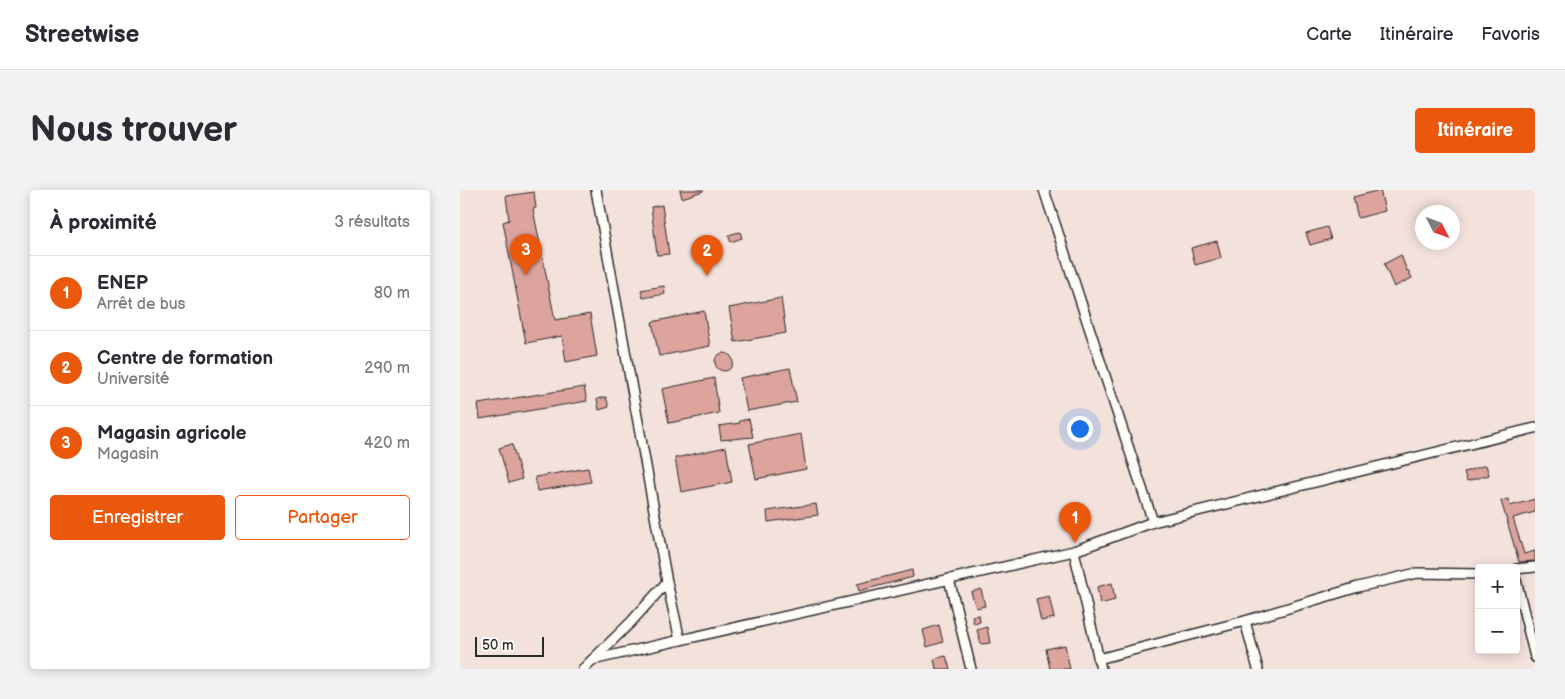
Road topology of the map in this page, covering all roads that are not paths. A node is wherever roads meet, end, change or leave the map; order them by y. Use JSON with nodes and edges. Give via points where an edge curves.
{"nodes":[{"id":1,"x":596,"y":190,"type":"edge"},
{"id":2,"x":1044,"y":190,"type":"edge"},
{"id":3,"x":1535,"y":428,"type":"edge"},
{"id":4,"x":1153,"y":522,"type":"junction"},
{"id":5,"x":1074,"y":551,"type":"junction"},
{"id":6,"x":1535,"y":567,"type":"edge"},
{"id":7,"x":1520,"y":569,"type":"edge"},
{"id":8,"x":1475,"y":574,"type":"edge"},
{"id":9,"x":949,"y":579,"type":"junction"},
{"id":10,"x":667,"y":582,"type":"junction"},
{"id":11,"x":1520,"y":596,"type":"edge"},
{"id":12,"x":1245,"y":621,"type":"junction"},
{"id":13,"x":680,"y":640,"type":"junction"},
{"id":14,"x":1535,"y":657,"type":"edge"},
{"id":15,"x":1098,"y":659,"type":"junction"},
{"id":16,"x":592,"y":660,"type":"junction"},
{"id":17,"x":583,"y":669,"type":"edge"},
{"id":18,"x":971,"y":669,"type":"edge"},
{"id":19,"x":1101,"y":669,"type":"edge"},
{"id":20,"x":1258,"y":669,"type":"edge"}],
"edges":[{"from":1,"to":10,"type":"street"},
{"from":2,"to":4,"type":"street"},
{"from":3,"to":4,"type":"street"},
{"from":4,"to":5,"type":"street"},
{"from":5,"to":9,"type":"street"},
{"from":5,"to":15,"type":"street"},
{"from":6,"to":7,"type":"street"},
{"from":8,"to":12,"type":"street","via":[[1417,573]]},
{"from":9,"to":13,"type":"street"},
{"from":9,"to":18,"type":"street"},
{"from":10,"to":13,"type":"street"},
{"from":10,"to":16,"type":"street"},
{"from":11,"to":14,"type":"street"},
{"from":12,"to":15,"type":"street"},
{"from":12,"to":20,"type":"street"},
{"from":13,"to":16,"type":"street"},
{"from":15,"to":19,"type":"street"},
{"from":16,"to":17,"type":"street"}]}
